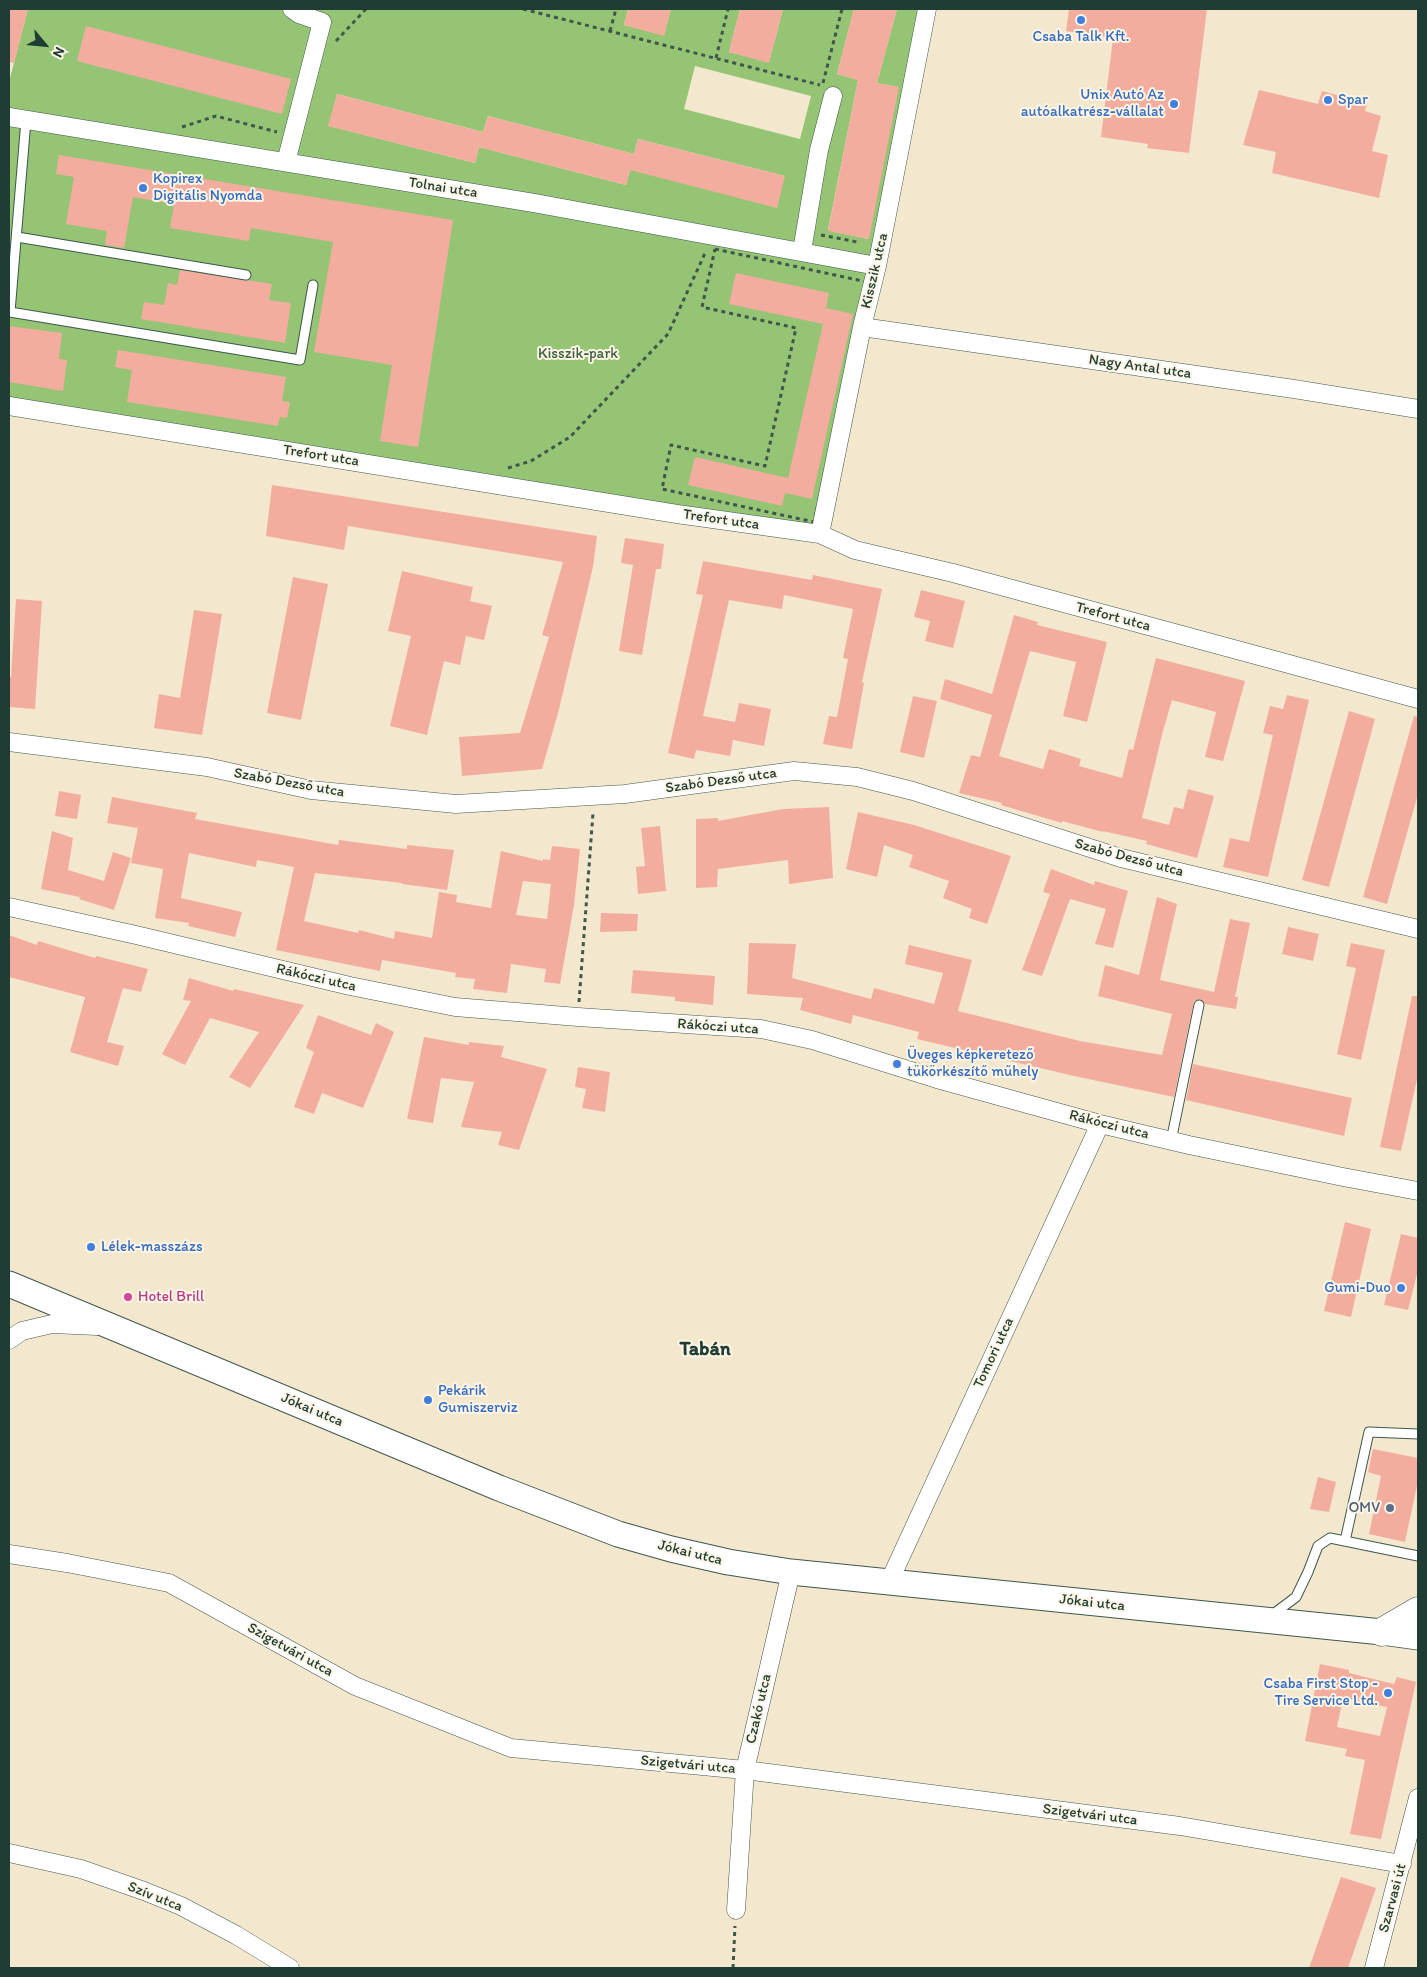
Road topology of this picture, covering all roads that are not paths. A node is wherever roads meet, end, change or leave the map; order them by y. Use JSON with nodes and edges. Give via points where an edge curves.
{"nodes":[{"id":1,"x":292,"y":9,"type":"edge"},
{"id":2,"x":927,"y":9,"type":"edge"},
{"id":3,"x":827,"y":91,"type":"road end"},
{"id":4,"x":17,"y":118,"type":"edge"},
{"id":5,"x":286,"y":162,"type":"junction"},
{"id":6,"x":17,"y":237,"type":"junction"},
{"id":7,"x":802,"y":251,"type":"junction"},
{"id":8,"x":877,"y":266,"type":"junction"},
{"id":9,"x":246,"y":275,"type":"dead end"},
{"id":10,"x":313,"y":286,"type":"dead end"},
{"id":11,"x":862,"y":327,"type":"junction"},
{"id":12,"x":9,"y":406,"type":"edge"},
{"id":13,"x":1418,"y":409,"type":"edge"},
{"id":14,"x":820,"y":534,"type":"junction"},
{"id":15,"x":1418,"y":699,"type":"edge"},
{"id":16,"x":9,"y":742,"type":"edge"},
{"id":17,"x":9,"y":907,"type":"edge"},
{"id":18,"x":1418,"y":929,"type":"edge"},
{"id":19,"x":1200,"y":1005,"type":"dead end"},
{"id":20,"x":1100,"y":1124,"type":"junction"},
{"id":21,"x":1171,"y":1141,"type":"junction"},
{"id":22,"x":1418,"y":1191,"type":"edge"},
{"id":23,"x":9,"y":1284,"type":"edge"},
{"id":24,"x":112,"y":1327,"type":"junction"},
{"id":25,"x":9,"y":1340,"type":"edge"},
{"id":26,"x":1418,"y":1434,"type":"edge"},
{"id":27,"x":1345,"y":1541,"type":"junction"},
{"id":28,"x":9,"y":1554,"type":"edge"},
{"id":29,"x":1418,"y":1556,"type":"edge"},
{"id":30,"x":791,"y":1572,"type":"junction"},
{"id":31,"x":889,"y":1582,"type":"junction"},
{"id":32,"x":1418,"y":1611,"type":"edge"},
{"id":33,"x":1266,"y":1620,"type":"junction"},
{"id":34,"x":1382,"y":1632,"type":"junction"},
{"id":35,"x":1418,"y":1637,"type":"edge"},
{"id":36,"x":744,"y":1770,"type":"junction"},
{"id":37,"x":1418,"y":1798,"type":"edge"},
{"id":38,"x":9,"y":1853,"type":"edge"},
{"id":39,"x":1409,"y":1856,"type":"edge"},
{"id":40,"x":736,"y":1910,"type":"road end"},
{"id":41,"x":290,"y":1968,"type":"edge"},
{"id":42,"x":1374,"y":1968,"type":"edge"}],
"edges":[{"from":1,"to":5,"type":"street","via":[[322,22]]},
{"from":2,"to":8,"type":"street","name":"Kisszik utca"},
{"from":3,"to":7,"type":"street"},
{"from":4,"to":5,"type":"street","name":"Tolnai utca"},
{"from":4,"to":6,"type":"lane"},
{"from":5,"to":7,"type":"street","name":"Tolnai utca"},
{"from":6,"to":9,"type":"lane"},
{"from":6,"to":10,"type":"lane","via":[[10,312],[300,360]]},
{"from":7,"to":8,"type":"street","name":"Tolnai utca"},
{"from":8,"to":11,"type":"street","name":"Kisszik utca"},
{"from":11,"to":13,"type":"street","name":"Nagy Antal utca"},
{"from":11,"to":14,"type":"street","name":"Kisszik utca"},
{"from":12,"to":14,"type":"street","name":"Trefort utca","via":[[677,514]]},
{"from":14,"to":15,"type":"street","name":"Trefort utca","via":[[855,550]]},
{"from":16,"to":18,"type":"street","name":"Szabó Dezső utca","via":[[207,767],[311,790],[456,804],[625,794],[794,771],[857,777],[913,791],[1121,858]]},
{"from":17,"to":20,"type":"street","name":"Rákóczi utca","via":[[350,986],[456,1007],[761,1029],[812,1040]]},
{"from":19,"to":21,"type":"lane"},
{"from":20,"to":21,"type":"street","name":"Rákóczi utca"},
{"from":20,"to":31,"type":"street","name":"Tomori utca"},
{"from":21,"to":22,"type":"street","name":"Rákóczi utca"},
{"from":23,"to":24,"type":"main road","name":"Jókai utca"},
{"from":24,"to":25,"type":"street","via":[[52,1324],[22,1331]]},
{"from":24,"to":30,"type":"main road","name":"Jókai utca","via":[[618,1534],[718,1560]]},
{"from":26,"to":27,"type":"lane","via":[[1369,1432]]},
{"from":27,"to":29,"type":"lane"},
{"from":27,"to":33,"type":"lane","via":[[1330,1538],[1318,1546],[1296,1596]]},
{"from":28,"to":36,"type":"street","name":"Szigetvári utca","via":[[169,1583],[355,1686],[511,1748]]},
{"from":30,"to":31,"type":"main road","name":"Jókai utca"},
{"from":30,"to":36,"type":"street","name":"Czakó utca"},
{"from":31,"to":33,"type":"main road","name":"Jókai utca"},
{"from":32,"to":34,"type":"main road"},
{"from":33,"to":34,"type":"main road","name":"Jókai utca"},
{"from":34,"to":35,"type":"main road","name":"Jókai utca"},
{"from":36,"to":39,"type":"street","name":"Szigetvári utca"},
{"from":36,"to":40,"type":"street","name":"Czakó utca"},
{"from":37,"to":39,"type":"street","name":"Szarvasi út"},
{"from":38,"to":41,"type":"street","name":"Szív utca","via":[[80,1869],[181,1906],[236,1934]]},
{"from":39,"to":42,"type":"street","name":"Szarvasi út"}]}
